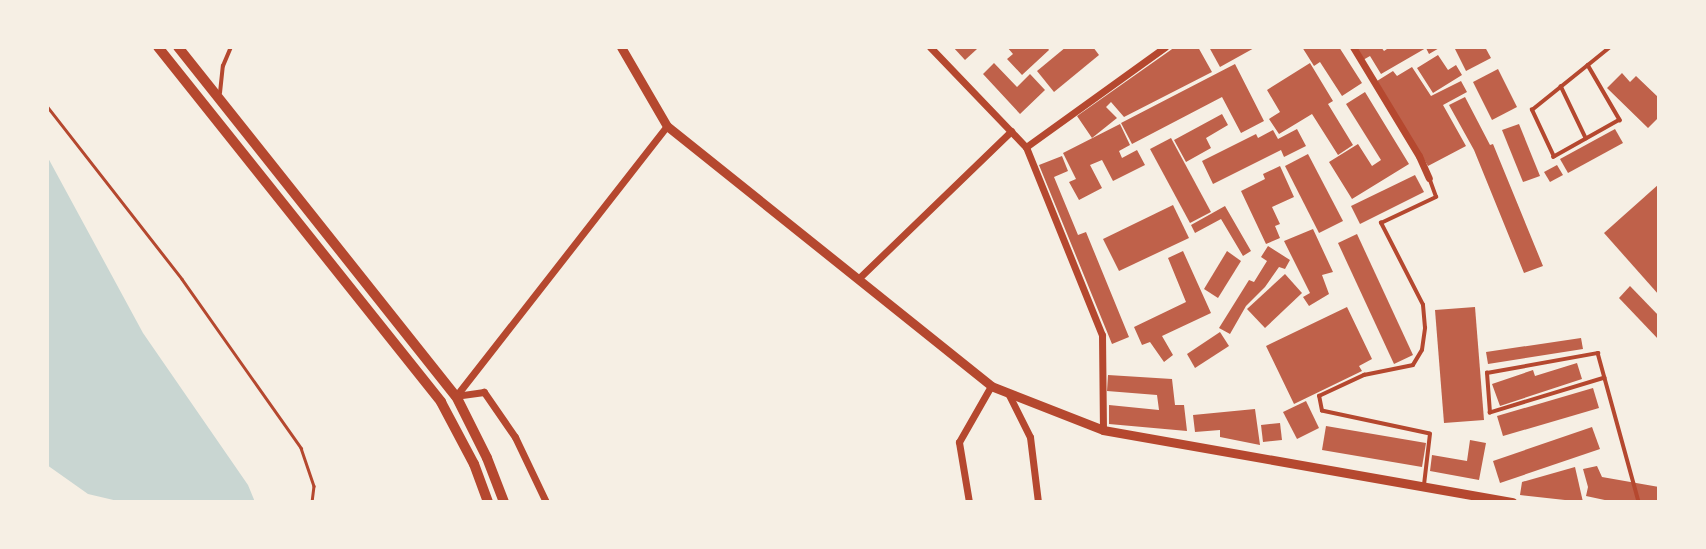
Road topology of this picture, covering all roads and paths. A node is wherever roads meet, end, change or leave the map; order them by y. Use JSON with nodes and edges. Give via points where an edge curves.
{"nodes":[{"id":1,"x":158,"y":47,"type":"edge"},
{"id":2,"x":178,"y":47,"type":"edge"},
{"id":3,"x":231,"y":47,"type":"edge"},
{"id":4,"x":621,"y":47,"type":"edge"},
{"id":5,"x":930,"y":47,"type":"edge"},
{"id":6,"x":1165,"y":47,"type":"edge"},
{"id":7,"x":1353,"y":47,"type":"edge"},
{"id":8,"x":1610,"y":47,"type":"edge"},
{"id":9,"x":1154,"y":50,"type":"edge"},
{"id":10,"x":1588,"y":65,"type":"junction"},
{"id":11,"x":1561,"y":86,"type":"junction"},
{"id":12,"x":219,"y":98,"type":"junction"},
{"id":13,"x":47,"y":106,"type":"edge"},
{"id":14,"x":667,"y":126,"type":"junction"},
{"id":15,"x":1011,"y":131,"type":"junction"},
{"id":16,"x":1587,"y":139,"type":"junction"},
{"id":17,"x":1026,"y":147,"type":"junction"},
{"id":18,"x":1429,"y":178,"type":"joint"},
{"id":19,"x":858,"y":279,"type":"junction"},
{"id":20,"x":1605,"y":378,"type":"junction"},
{"id":21,"x":991,"y":386,"type":"junction"},
{"id":22,"x":1008,"y":393,"type":"junction"},
{"id":23,"x":456,"y":396,"type":"junction"},
{"id":24,"x":1103,"y":430,"type":"junction"},
{"id":25,"x":1424,"y":486,"type":"junction"},
{"id":26,"x":1443,"y":490,"type":"junction"},
{"id":27,"x":312,"y":502,"type":"edge"},
{"id":28,"x":488,"y":502,"type":"edge"},
{"id":29,"x":504,"y":502,"type":"edge"},
{"id":30,"x":546,"y":502,"type":"edge"},
{"id":31,"x":969,"y":502,"type":"edge"},
{"id":32,"x":1038,"y":502,"type":"edge"},
{"id":33,"x":1446,"y":502,"type":"edge"},
{"id":34,"x":1513,"y":502,"type":"edge"},
{"id":35,"x":1639,"y":502,"type":"edge"}],
"edges":[{"from":1,"to":28,"type":"main road","via":[[441,402]]},
{"from":2,"to":12,"type":"main road"},
{"from":3,"to":12,"type":"lane"},
{"from":4,"to":14,"type":"street"},
{"from":5,"to":15,"type":"street"},
{"from":6,"to":9,"type":"street"},
{"from":7,"to":18,"type":"street"},
{"from":8,"to":10,"type":"lane"},
{"from":9,"to":17,"type":"street"},
{"from":10,"to":11,"type":"lane"},
{"from":10,"to":16,"type":"lane","via":[[1620,120]]},
{"from":11,"to":16,"type":"lane"},
{"from":11,"to":16,"type":"lane","via":[[1532,110],[1554,157]]},
{"from":12,"to":23,"type":"main road"},
{"from":13,"to":27,"type":"path","via":[[182,279],[300,448],[314,486]]},
{"from":14,"to":19,"type":"street"},
{"from":14,"to":23,"type":"street"},
{"from":15,"to":17,"type":"street"},
{"from":15,"to":19,"type":"street"},
{"from":17,"to":24,"type":"street","via":[[1102,335]]},
{"from":18,"to":25,"type":"lane","via":[[1436,197],[1381,223],[1423,305],[1422,351],[1413,365],[1364,375],[1319,396],[1322,411],[1430,434]]},
{"from":19,"to":21,"type":"street"},
{"from":20,"to":20,"type":"lane","via":[[1598,354],[1488,373],[1490,413]]},
{"from":20,"to":35,"type":"lane"},
{"from":21,"to":22,"type":"street"},
{"from":21,"to":31,"type":"street","via":[[959,442]]},
{"from":22,"to":24,"type":"street"},
{"from":22,"to":32,"type":"street","via":[[1030,437]]},
{"from":23,"to":29,"type":"main road","via":[[488,458]]},
{"from":23,"to":30,"type":"street","via":[[484,392],[515,438]]},
{"from":24,"to":25,"type":"street"},
{"from":25,"to":26,"type":"street"},
{"from":26,"to":33,"type":"street"},
{"from":26,"to":34,"type":"street"}]}
